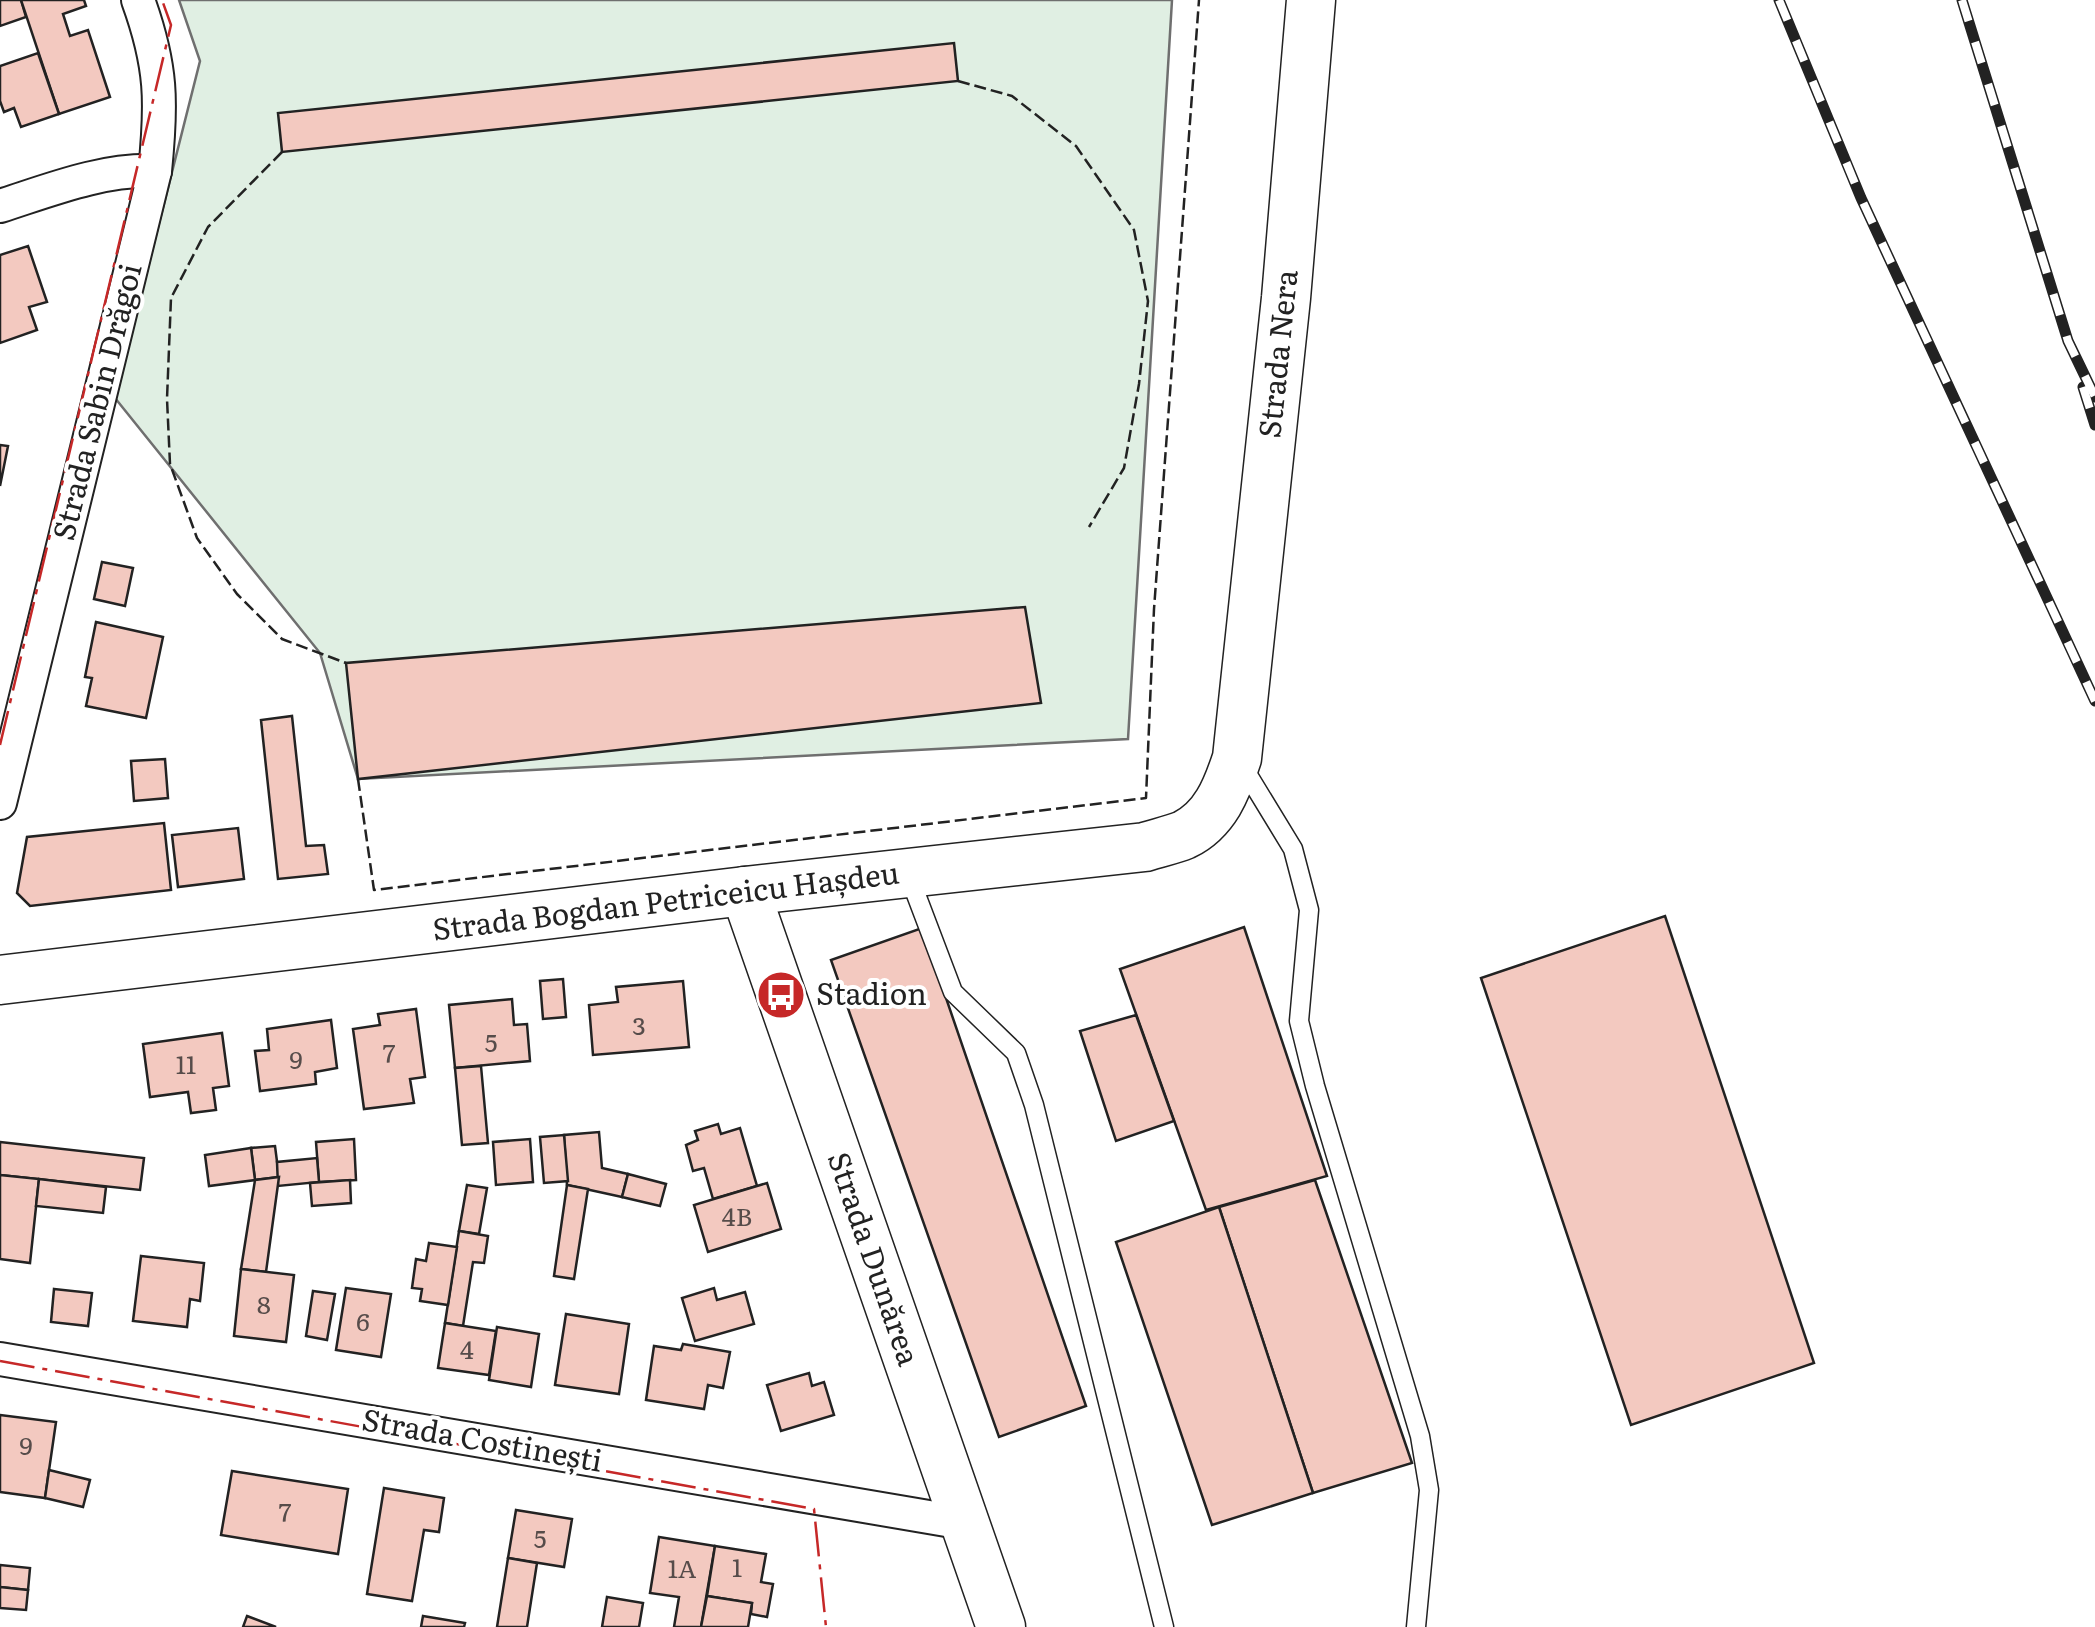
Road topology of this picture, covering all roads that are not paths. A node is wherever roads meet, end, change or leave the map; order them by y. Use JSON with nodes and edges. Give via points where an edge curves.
{"nodes":[{"id":1,"x":138,"y":0,"type":"edge"},
{"id":2,"x":1311,"y":0,"type":"edge"},
{"id":3,"x":154,"y":171,"type":"junction"},
{"id":4,"x":0,"y":206,"type":"edge"},
{"id":5,"x":1243,"y":707,"type":"joint"},
{"id":6,"x":1237,"y":758,"type":"junction"},
{"id":7,"x":0,"y":803,"type":"edge"},
{"id":8,"x":908,"y":874,"type":"junction"},
{"id":9,"x":745,"y":891,"type":"junction"},
{"id":10,"x":0,"y":980,"type":"edge"},
{"id":11,"x":0,"y":1358,"type":"edge"},
{"id":12,"x":964,"y":1523,"type":"junction"},
{"id":13,"x":1002,"y":1627,"type":"edge"},
{"id":14,"x":1164,"y":1627,"type":"edge"},
{"id":15,"x":1416,"y":1627,"type":"edge"}],
"edges":[{"from":1,"to":3,"type":"street","name":"Strada Sabin Drăgoi","via":[[158,64]]},
{"from":2,"to":5,"type":"street","name":"Strada Nera"},
{"from":3,"to":4,"type":"street","via":[[74,182]]},
{"from":3,"to":7,"type":"street","name":"Strada Sabin Drăgoi"},
{"from":5,"to":6,"type":"street","name":"Strada Bogdan Petriceicu Hașdeu"},
{"from":6,"to":8,"type":"street","name":"Strada Bogdan Petriceicu Hașdeu","via":[[1213,812],[1186,834],[1145,847]]},
{"from":6,"to":15,"type":"lane","via":[[1292,849],[1305,894],[1299,1021],[1420,1436],[1429,1490]]},
{"from":8,"to":9,"type":"street","name":"Strada Bogdan Petriceicu Hașdeu"},
{"from":8,"to":14,"type":"lane","via":[[952,992],[1016,1053],[1034,1105]]},
{"from":9,"to":10,"type":"street","name":"Strada Bogdan Petriceicu Hașdeu"},
{"from":9,"to":12,"type":"street","name":"Strada Dunărea"},
{"from":11,"to":12,"type":"street","name":"Strada Costinești"},
{"from":12,"to":13,"type":"street","name":"Strada Dunărea"}]}
